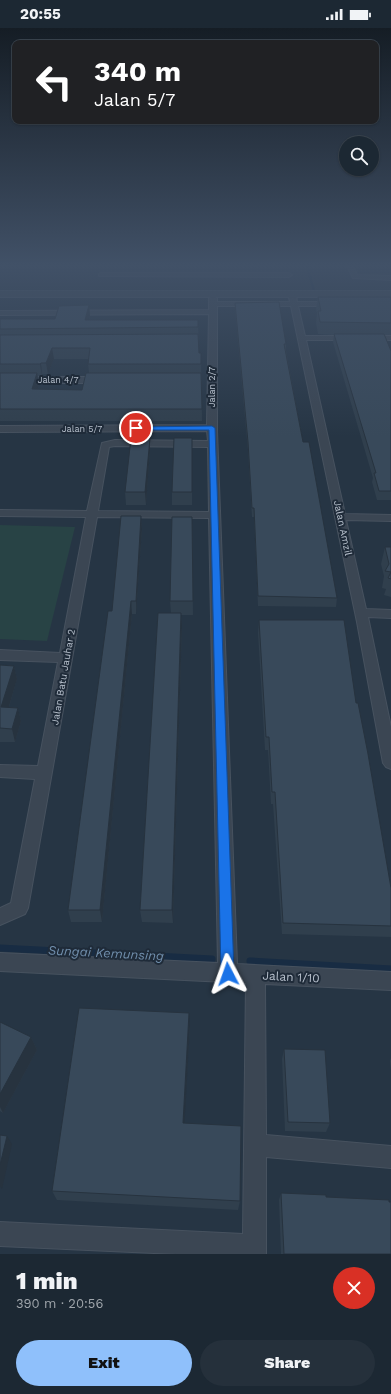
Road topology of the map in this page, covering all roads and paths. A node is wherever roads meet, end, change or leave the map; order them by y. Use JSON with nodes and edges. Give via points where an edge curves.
{"nodes":[{"id":1,"x":210,"y":323,"type":"edge"},
{"id":2,"x":298,"y":323,"type":"edge"},
{"id":3,"x":301,"y":338,"type":"junction"},
{"id":4,"x":391,"y":338,"type":"edge"},
{"id":5,"x":0,"y":380,"type":"edge"},
{"id":6,"x":110,"y":380,"type":"edge"},
{"id":7,"x":0,"y":429,"type":"edge"},
{"id":8,"x":212,"y":434,"type":"junction"},
{"id":9,"x":0,"y":513,"type":"edge"},
{"id":10,"x":92,"y":514,"type":"junction"},
{"id":11,"x":214,"y":515,"type":"junction"},
{"id":12,"x":341,"y":517,"type":"junction"},
{"id":13,"x":391,"y":518,"type":"edge"},
{"id":14,"x":361,"y":613,"type":"junction"},
{"id":15,"x":391,"y":614,"type":"edge"},
{"id":16,"x":0,"y":655,"type":"edge"},
{"id":17,"x":66,"y":658,"type":"junction"},
{"id":18,"x":391,"y":764,"type":"edge"},
{"id":19,"x":0,"y":771,"type":"edge"},
{"id":20,"x":45,"y":773,"type":"junction"},
{"id":21,"x":0,"y":917,"type":"edge"},
{"id":22,"x":0,"y":962,"type":"edge"},
{"id":23,"x":228,"y":974,"type":"junction"},
{"id":24,"x":256,"y":975,"type":"junction"},
{"id":25,"x":391,"y":981,"type":"edge"},
{"id":26,"x":255,"y":1145,"type":"junction"},
{"id":27,"x":391,"y":1156,"type":"edge"},
{"id":28,"x":0,"y":1234,"type":"edge"},
{"id":29,"x":254,"y":1250,"type":"edge"}],
"edges":[{"from":1,"to":8,"type":"street","name":"Jalan 2/7","via":[[208,380]]},
{"from":2,"to":3,"type":"street","name":"Jalan Amzil"},
{"from":3,"to":4,"type":"street"},
{"from":3,"to":12,"type":"street","name":"Jalan Amzil"},
{"from":5,"to":6,"type":"street","name":"Jalan 4/7"},
{"from":7,"to":8,"type":"street","name":"Jalan 5/7"},
{"from":8,"to":10,"type":"street","name":"Jalan Batu Jauhar 2","via":[[105,446]]},
{"from":8,"to":11,"type":"street","name":"Jalan 2/7"},
{"from":9,"to":10,"type":"street"},
{"from":10,"to":11,"type":"street"},
{"from":10,"to":17,"type":"street","name":"Jalan Batu Jauhar 2"},
{"from":11,"to":23,"type":"street","name":"Jalan 2/7"},
{"from":12,"to":13,"type":"street"},
{"from":12,"to":14,"type":"street","name":"Jalan Amzil"},
{"from":14,"to":15,"type":"street"},
{"from":14,"to":18,"type":"street","name":"Jalan Amzil"},
{"from":16,"to":17,"type":"street"},
{"from":17,"to":20,"type":"street","name":"Jalan Batu Jauhar 2"},
{"from":19,"to":20,"type":"street"},
{"from":20,"to":21,"type":"street","name":"Jalan Batu Jauhar 2","via":[[19,908]]},
{"from":22,"to":23,"type":"street","name":"Jalan 1/10"},
{"from":23,"to":24,"type":"street","name":"Jalan 1/10"},
{"from":24,"to":25,"type":"street","name":"Jalan 1/10"},
{"from":24,"to":26,"type":"street"},
{"from":26,"to":27,"type":"street"},
{"from":26,"to":29,"type":"street"},
{"from":28,"to":29,"type":"street"}]}
